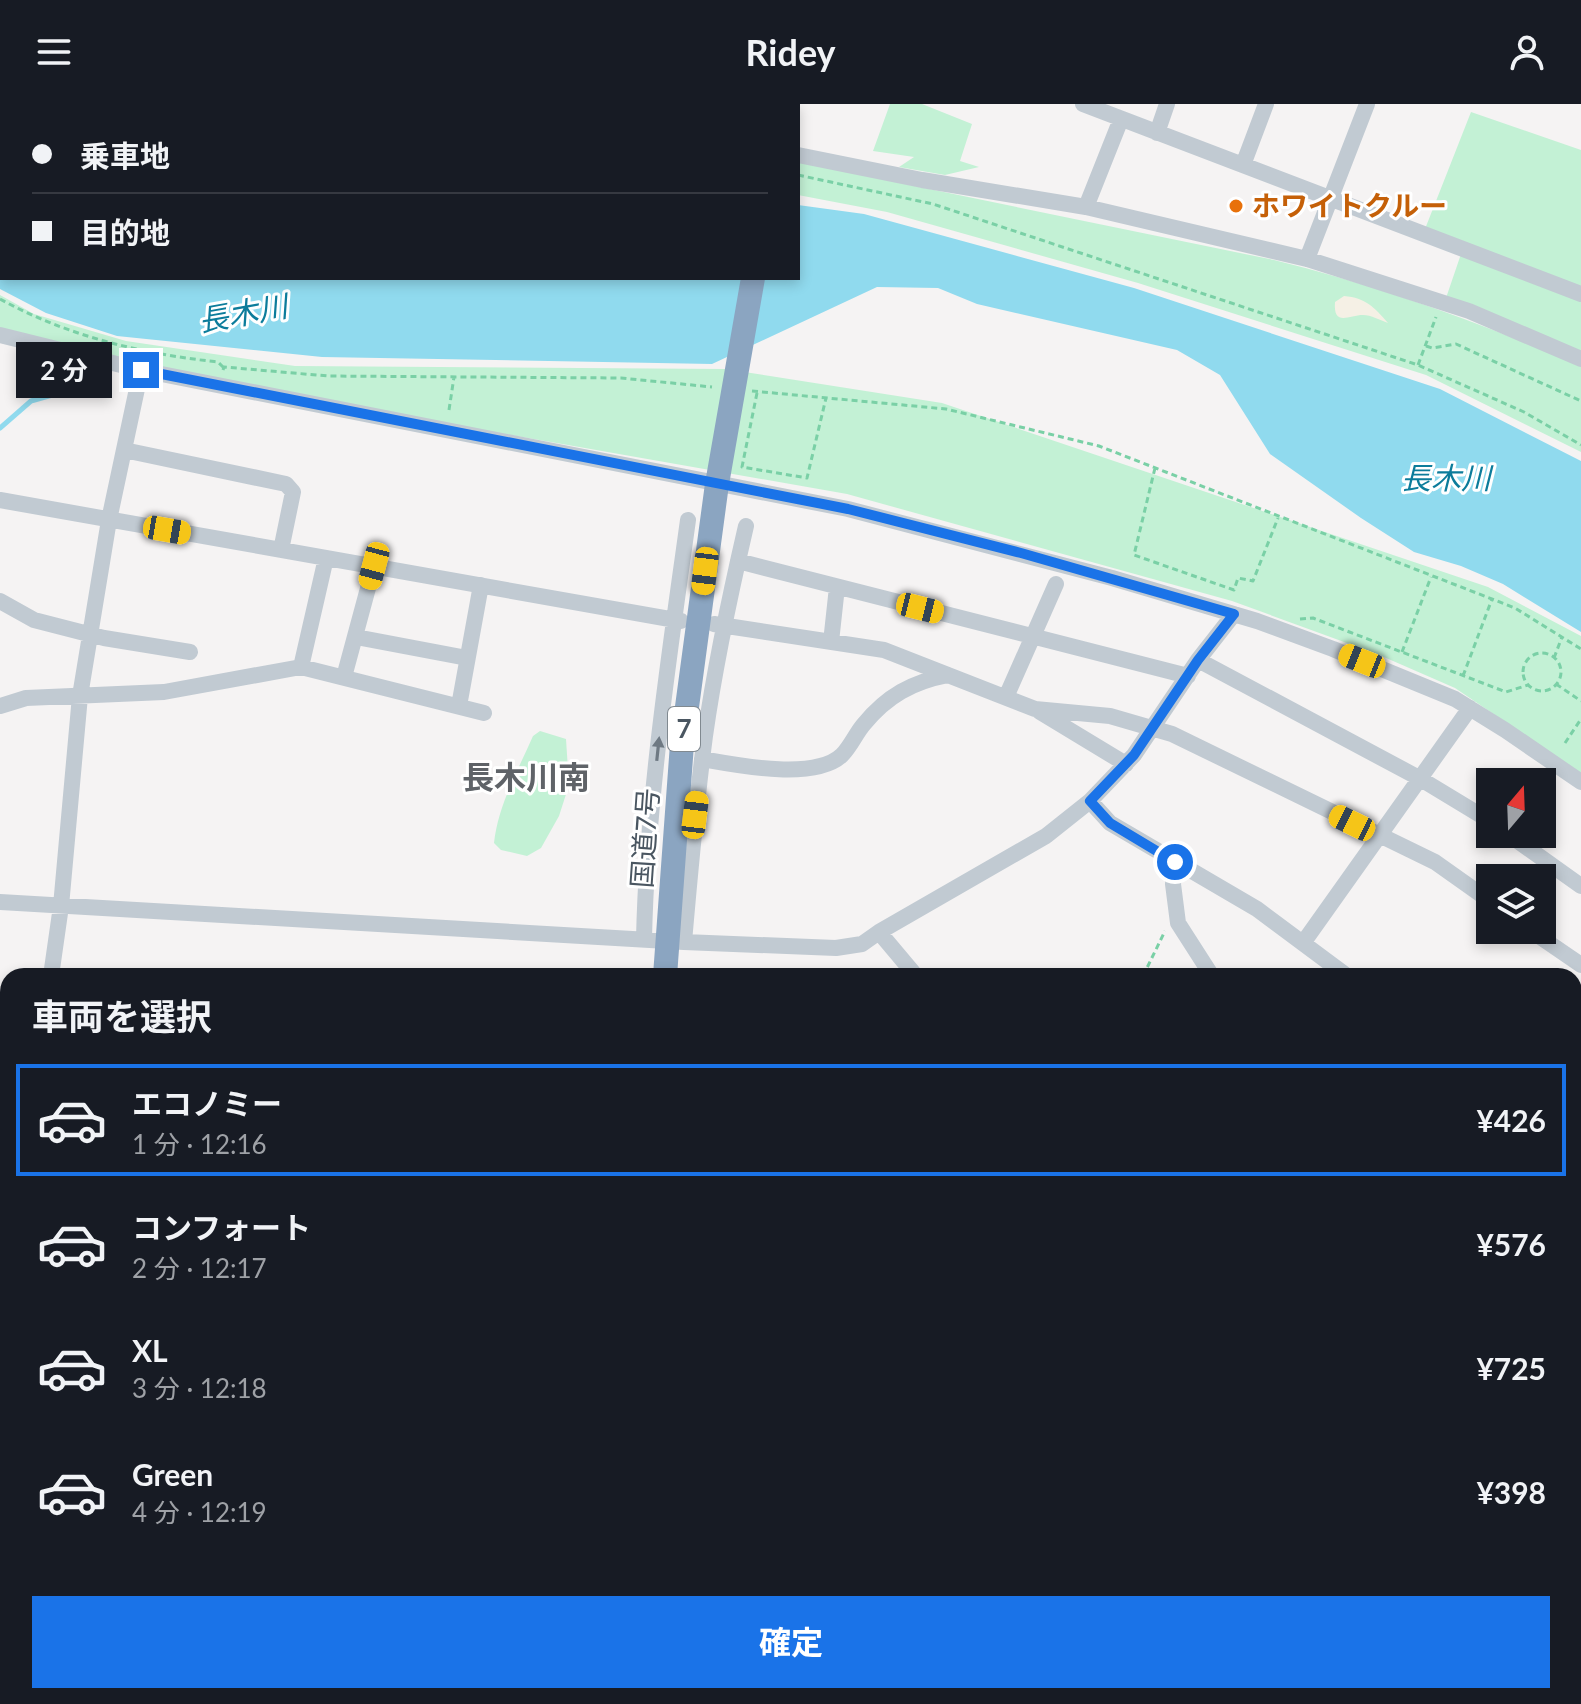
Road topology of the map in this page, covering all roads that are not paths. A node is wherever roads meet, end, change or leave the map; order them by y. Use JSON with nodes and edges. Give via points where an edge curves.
{"nodes":[{"id":1,"x":1083,"y":104,"type":"edge"},
{"id":2,"x":1167,"y":104,"type":"edge"},
{"id":3,"x":1266,"y":104,"type":"edge"},
{"id":4,"x":1367,"y":104,"type":"edge"},
{"id":5,"x":1121,"y":119,"type":"junction"},
{"id":6,"x":1157,"y":133,"type":"junction"},
{"id":7,"x":800,"y":155,"type":"edge"},
{"id":8,"x":1243,"y":165,"type":"junction"},
{"id":9,"x":1331,"y":199,"type":"junction"},
{"id":10,"x":1086,"y":207,"type":"junction"},
{"id":11,"x":1307,"y":259,"type":"junction"},
{"id":12,"x":753,"y":280,"type":"edge"},
{"id":13,"x":1581,"y":294,"type":"edge"},
{"id":14,"x":0,"y":335,"type":"edge"},
{"id":15,"x":1581,"y":359,"type":"edge"},
{"id":16,"x":141,"y":370,"type":"junction"},
{"id":17,"x":124,"y":450,"type":"junction"},
{"id":18,"x":717,"y":484,"type":"junction"},
{"id":19,"x":0,"y":500,"type":"edge"},
{"id":20,"x":109,"y":520,"type":"junction"},
{"id":21,"x":688,"y":520,"type":"dead end"},
{"id":22,"x":746,"y":526,"type":"dead end"},
{"id":23,"x":281,"y":550,"type":"junction"},
{"id":24,"x":326,"y":558,"type":"junction"},
{"id":25,"x":738,"y":561,"type":"junction"},
{"id":26,"x":374,"y":566,"type":"junction"},
{"id":27,"x":1056,"y":584,"type":"dead end"},
{"id":28,"x":481,"y":585,"type":"junction"},
{"id":29,"x":837,"y":587,"type":"junction"},
{"id":30,"x":0,"y":601,"type":"edge"},
{"id":31,"x":1234,"y":614,"type":"junction"},
{"id":32,"x":678,"y":620,"type":"junction"},
{"id":33,"x":719,"y":625,"type":"junction"},
{"id":34,"x":89,"y":634,"type":"junction"},
{"id":35,"x":1032,"y":636,"type":"junction"},
{"id":36,"x":356,"y":637,"type":"junction"},
{"id":37,"x":831,"y":642,"type":"junction"},
{"id":38,"x":190,"y":652,"type":"dead end"},
{"id":39,"x":467,"y":658,"type":"junction"},
{"id":40,"x":1198,"y":660,"type":"junction"},
{"id":41,"x":301,"y":667,"type":"junction"},
{"id":42,"x":948,"y":675,"type":"junction"},
{"id":43,"x":1188,"y":676,"type":"junction"},
{"id":44,"x":344,"y":677,"type":"junction"},
{"id":45,"x":80,"y":696,"type":"junction"},
{"id":46,"x":1006,"y":697,"type":"junction"},
{"id":47,"x":0,"y":706,"type":"edge"},
{"id":48,"x":459,"y":706,"type":"junction"},
{"id":49,"x":1470,"y":708,"type":"junction"},
{"id":50,"x":1035,"y":709,"type":"junction"},
{"id":51,"x":484,"y":713,"type":"dead end"},
{"id":52,"x":1153,"y":727,"type":"junction"},
{"id":53,"x":702,"y":759,"type":"junction"},
{"id":54,"x":1126,"y":764,"type":"junction"},
{"id":55,"x":1419,"y":778,"type":"junction"},
{"id":56,"x":1581,"y":782,"type":"edge"},
{"id":57,"x":1090,"y":801,"type":"junction"},
{"id":58,"x":1476,"y":813,"type":"edge"},
{"id":59,"x":1381,"y":836,"type":"junction"},
{"id":60,"x":1528,"y":848,"type":"edge"},
{"id":61,"x":1175,"y":862,"type":"junction"},
{"id":62,"x":1581,"y":886,"type":"edge"},
{"id":63,"x":1476,"y":891,"type":"edge"},
{"id":64,"x":0,"y":902,"type":"edge"},
{"id":65,"x":61,"y":906,"type":"junction"},
{"id":66,"x":879,"y":932,"type":"junction"},
{"id":67,"x":665,"y":940,"type":"junction"},
{"id":68,"x":1303,"y":943,"type":"junction"},
{"id":69,"x":1550,"y":944,"type":"edge"},
{"id":70,"x":1581,"y":965,"type":"edge"},
{"id":71,"x":52,"y":968,"type":"edge"},
{"id":72,"x":665,"y":968,"type":"edge"},
{"id":73,"x":909,"y":968,"type":"edge"},
{"id":74,"x":1207,"y":968,"type":"edge"},
{"id":75,"x":1336,"y":968,"type":"edge"}],
"edges":[{"from":1,"to":5,"type":"street"},
{"from":2,"to":6,"type":"street"},
{"from":3,"to":8,"type":"street"},
{"from":4,"to":9,"type":"street"},
{"from":5,"to":6,"type":"street"},
{"from":5,"to":10,"type":"street"},
{"from":6,"to":8,"type":"street"},
{"from":7,"to":10,"type":"street"},
{"from":8,"to":9,"type":"street"},
{"from":9,"to":11,"type":"street"},
{"from":9,"to":13,"type":"street"},
{"from":10,"to":11,"type":"street"},
{"from":11,"to":15,"type":"street","via":[[1514,328]]},
{"from":12,"to":18,"type":"highway","name":"国道7号","number":"7"},
{"from":14,"to":16,"type":"street"},
{"from":16,"to":17,"type":"street"},
{"from":16,"to":18,"type":"street","via":[[222,376]]},
{"from":17,"to":20,"type":"street"},
{"from":17,"to":23,"type":"street","via":[[286,484],[293,492]]},
{"from":18,"to":31,"type":"street","via":[[878,516]]},
{"from":18,"to":67,"type":"highway","name":"国道7号","number":"7","via":[[682,744]]},
{"from":19,"to":20,"type":"street"},
{"from":20,"to":23,"type":"street"},
{"from":20,"to":34,"type":"street"},
{"from":21,"to":32,"type":"street"},
{"from":22,"to":25,"type":"street"},
{"from":23,"to":24,"type":"street"},
{"from":24,"to":26,"type":"street"},
{"from":24,"to":41,"type":"street"},
{"from":25,"to":29,"type":"street"},
{"from":25,"to":33,"type":"street"},
{"from":26,"to":28,"type":"street"},
{"from":26,"to":36,"type":"street"},
{"from":27,"to":35,"type":"street"},
{"from":28,"to":32,"type":"street"},
{"from":28,"to":39,"type":"street"},
{"from":29,"to":35,"type":"street"},
{"from":29,"to":37,"type":"street"},
{"from":30,"to":34,"type":"street","via":[[34,620]]},
{"from":31,"to":40,"type":"street"},
{"from":31,"to":49,"type":"street","via":[[1377,666]]},
{"from":67,"to":32,"type":"street","one_way":true,"via":[[645,902],[659,744]]},
{"from":33,"to":37,"type":"street"},
{"from":33,"to":53,"type":"street"},
{"from":34,"to":38,"type":"street"},
{"from":34,"to":45,"type":"street"},
{"from":35,"to":43,"type":"street"},
{"from":35,"to":46,"type":"street"},
{"from":36,"to":39,"type":"street"},
{"from":36,"to":44,"type":"street"},
{"from":37,"to":42,"type":"street","via":[[884,650]]},
{"from":39,"to":48,"type":"street"},
{"from":40,"to":43,"type":"street"},
{"from":40,"to":55,"type":"street"},
{"from":41,"to":44,"type":"street"},
{"from":41,"to":45,"type":"street","via":[[164,692]]},
{"from":42,"to":46,"type":"street"},
{"from":42,"to":53,"type":"street","via":[[921,680],[888,697],[841,756],[825,764],[775,771]]},
{"from":43,"to":52,"type":"street"},
{"from":44,"to":48,"type":"street"},
{"from":45,"to":47,"type":"street","via":[[26,698]]},
{"from":45,"to":65,"type":"street"},
{"from":46,"to":50,"type":"street"},
{"from":48,"to":51,"type":"street"},
{"from":49,"to":55,"type":"street"},
{"from":49,"to":56,"type":"street"},
{"from":50,"to":52,"type":"street","via":[[1110,716]]},
{"from":50,"to":54,"type":"street"},
{"from":52,"to":54,"type":"street"},
{"from":52,"to":59,"type":"street"},
{"from":53,"to":67,"type":"street"},
{"from":54,"to":57,"type":"street"},
{"from":55,"to":58,"type":"street"},
{"from":55,"to":59,"type":"street"},
{"from":57,"to":61,"type":"street","via":[[1110,823]]},
{"from":57,"to":66,"type":"street","via":[[1046,836]]},
{"from":59,"to":63,"type":"street","via":[[1435,862]]},
{"from":59,"to":68,"type":"street"},
{"from":60,"to":62,"type":"street"},
{"from":61,"to":68,"type":"street","via":[[1257,909]]},
{"from":61,"to":74,"type":"street","via":[[1178,923]]},
{"from":64,"to":65,"type":"street"},
{"from":65,"to":67,"type":"street"},
{"from":65,"to":71,"type":"street"},
{"from":66,"to":67,"type":"street","via":[[862,944],[836,948]]},
{"from":66,"to":73,"type":"street"},
{"from":67,"to":72,"type":"highway","name":"国道7号","number":"7"},
{"from":68,"to":75,"type":"street"},
{"from":69,"to":70,"type":"street"}]}
